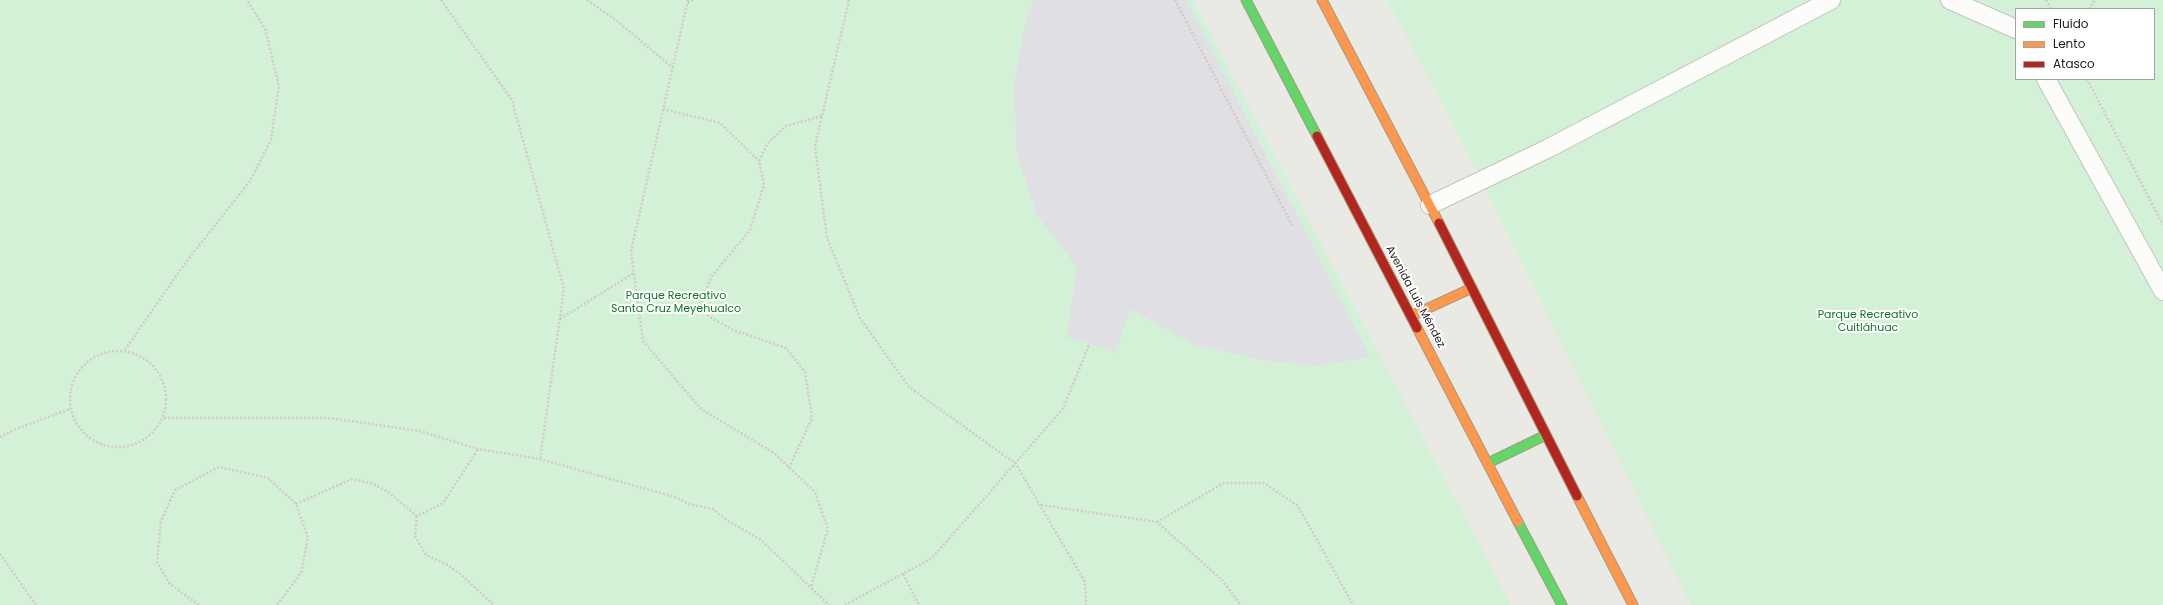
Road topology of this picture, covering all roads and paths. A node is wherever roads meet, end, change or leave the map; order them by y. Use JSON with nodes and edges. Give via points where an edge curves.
{"nodes":[{"id":1,"x":247,"y":0,"type":"edge"},
{"id":2,"x":441,"y":0,"type":"edge"},
{"id":3,"x":587,"y":0,"type":"edge"},
{"id":4,"x":693,"y":0,"type":"edge"},
{"id":5,"x":849,"y":0,"type":"edge"},
{"id":6,"x":1175,"y":0,"type":"edge"},
{"id":7,"x":1246,"y":0,"type":"edge"},
{"id":8,"x":1322,"y":0,"type":"edge"},
{"id":9,"x":1830,"y":0,"type":"edge"},
{"id":10,"x":1950,"y":0,"type":"edge"},
{"id":11,"x":688,"y":2,"type":"edge"},
{"id":12,"x":2015,"y":29,"type":"edge"},
{"id":13,"x":673,"y":68,"type":"junction"},
{"id":14,"x":2047,"y":80,"type":"edge"},
{"id":15,"x":2089,"y":80,"type":"edge"},
{"id":16,"x":663,"y":109,"type":"junction"},
{"id":17,"x":822,"y":116,"type":"junction"},
{"id":18,"x":759,"y":161,"type":"junction"},
{"id":19,"x":1430,"y":205,"type":"junction"},
{"id":20,"x":1292,"y":225,"type":"dead end"},
{"id":21,"x":2163,"y":226,"type":"edge"},
{"id":22,"x":634,"y":273,"type":"junction"},
{"id":23,"x":1472,"y":288,"type":"junction"},
{"id":24,"x":2163,"y":291,"type":"edge"},
{"id":25,"x":1411,"y":316,"type":"junction"},
{"id":26,"x":560,"y":319,"type":"junction"},
{"id":27,"x":1089,"y":344,"type":"dead end"},
{"id":28,"x":124,"y":350,"type":"junction"},
{"id":29,"x":70,"y":409,"type":"junction"},
{"id":30,"x":164,"y":418,"type":"junction"},
{"id":31,"x":1546,"y":435,"type":"junction"},
{"id":32,"x":0,"y":437,"type":"edge"},
{"id":33,"x":478,"y":449,"type":"junction"},
{"id":34,"x":540,"y":459,"type":"junction"},
{"id":35,"x":1488,"y":463,"type":"junction"},
{"id":36,"x":1016,"y":464,"type":"junction"},
{"id":37,"x":789,"y":468,"type":"junction"},
{"id":38,"x":296,"y":504,"type":"junction"},
{"id":39,"x":1040,"y":505,"type":"junction"},
{"id":40,"x":417,"y":516,"type":"junction"},
{"id":41,"x":1157,"y":522,"type":"junction"},
{"id":42,"x":0,"y":554,"type":"edge"},
{"id":43,"x":903,"y":574,"type":"junction"},
{"id":44,"x":811,"y":587,"type":"junction"},
{"id":45,"x":36,"y":605,"type":"edge"},
{"id":46,"x":199,"y":605,"type":"edge"},
{"id":47,"x":277,"y":605,"type":"edge"},
{"id":48,"x":494,"y":605,"type":"edge"},
{"id":49,"x":829,"y":605,"type":"edge"},
{"id":50,"x":845,"y":605,"type":"edge"},
{"id":51,"x":919,"y":605,"type":"edge"},
{"id":52,"x":1086,"y":605,"type":"edge"},
{"id":53,"x":1241,"y":605,"type":"edge"},
{"id":54,"x":1353,"y":605,"type":"edge"},
{"id":55,"x":1562,"y":605,"type":"edge"},
{"id":56,"x":1633,"y":605,"type":"edge"}],
"edges":[{"from":1,"to":28,"type":"path","via":[[265,29],[279,86],[272,140],[250,181],[183,266]]},
{"from":2,"to":26,"type":"path","via":[[512,100],[564,289]]},
{"from":3,"to":13,"type":"path","via":[[616,20]]},
{"from":4,"to":11,"type":"path"},
{"from":5,"to":17,"type":"path"},
{"from":6,"to":20,"type":"path"},
{"from":7,"to":25,"type":"main road","name":"Avenida Luis Méndez"},
{"from":8,"to":19,"type":"main road"},
{"from":9,"to":19,"type":"lane","via":[[1547,149]]},
{"from":10,"to":12,"type":"lane"},
{"from":11,"to":13,"type":"path"},
{"from":13,"to":16,"type":"path"},
{"from":14,"to":24,"type":"lane"},
{"from":15,"to":21,"type":"path"},
{"from":16,"to":18,"type":"path","via":[[720,123]]},
{"from":16,"to":22,"type":"path","via":[[631,251]]},
{"from":17,"to":18,"type":"path","via":[[786,126],[768,143]]},
{"from":17,"to":36,"type":"path","via":[[815,146],[827,238],[860,318],[909,387]]},
{"from":18,"to":37,"type":"path","via":[[764,185],[750,230],[712,276],[701,301],[708,316],[733,330],[786,348],[805,372],[812,418]]},
{"from":19,"to":23,"type":"main road"},
{"from":22,"to":26,"type":"path"},
{"from":22,"to":37,"type":"path","via":[[643,341],[701,409],[774,453]]},
{"from":23,"to":25,"type":"main road"},
{"from":23,"to":31,"type":"main road"},
{"from":25,"to":35,"type":"main road","name":"Avenida Luis Méndez"},
{"from":26,"to":34,"type":"path"},
{"from":27,"to":36,"type":"path","via":[[1063,409]]},
{"from":28,"to":29,"type":"path","via":[[102,353],[82,365],[71,386]]},
{"from":28,"to":30,"type":"path","via":[[146,358],[161,375],[167,396]]},
{"from":29,"to":30,"type":"path","via":[[81,431],[101,445],[126,447],[149,438]]},
{"from":29,"to":32,"type":"path"},
{"from":30,"to":33,"type":"path","via":[[329,418],[420,431]]},
{"from":31,"to":35,"type":"main road"},
{"from":31,"to":56,"type":"main road"},
{"from":33,"to":34,"type":"path"},
{"from":33,"to":40,"type":"path","via":[[443,504]]},
{"from":34,"to":44,"type":"path","via":[[678,498],[688,504],[713,509],[761,540]]},
{"from":35,"to":55,"type":"main road","name":"Avenida Luis Méndez"},
{"from":36,"to":39,"type":"path"},
{"from":36,"to":43,"type":"path","via":[[932,558]]},
{"from":37,"to":44,"type":"path","via":[[815,492],[828,529]]},
{"from":38,"to":40,"type":"path","via":[[352,479],[371,483],[387,491]]},
{"from":38,"to":46,"type":"path","via":[[268,478],[219,468],[174,490],[161,521],[157,562],[170,584]]},
{"from":38,"to":47,"type":"path","via":[[308,538],[301,573]]},
{"from":39,"to":41,"type":"path"},
{"from":39,"to":52,"type":"path","via":[[1085,582]]},
{"from":40,"to":48,"type":"path","via":[[415,536],[426,555],[459,573]]},
{"from":41,"to":53,"type":"path","via":[[1222,580]]},
{"from":41,"to":54,"type":"path","via":[[1224,483],[1264,483],[1298,506]]},
{"from":42,"to":45,"type":"path"},
{"from":43,"to":50,"type":"path"},
{"from":43,"to":51,"type":"path"},
{"from":44,"to":49,"type":"path"}]}
